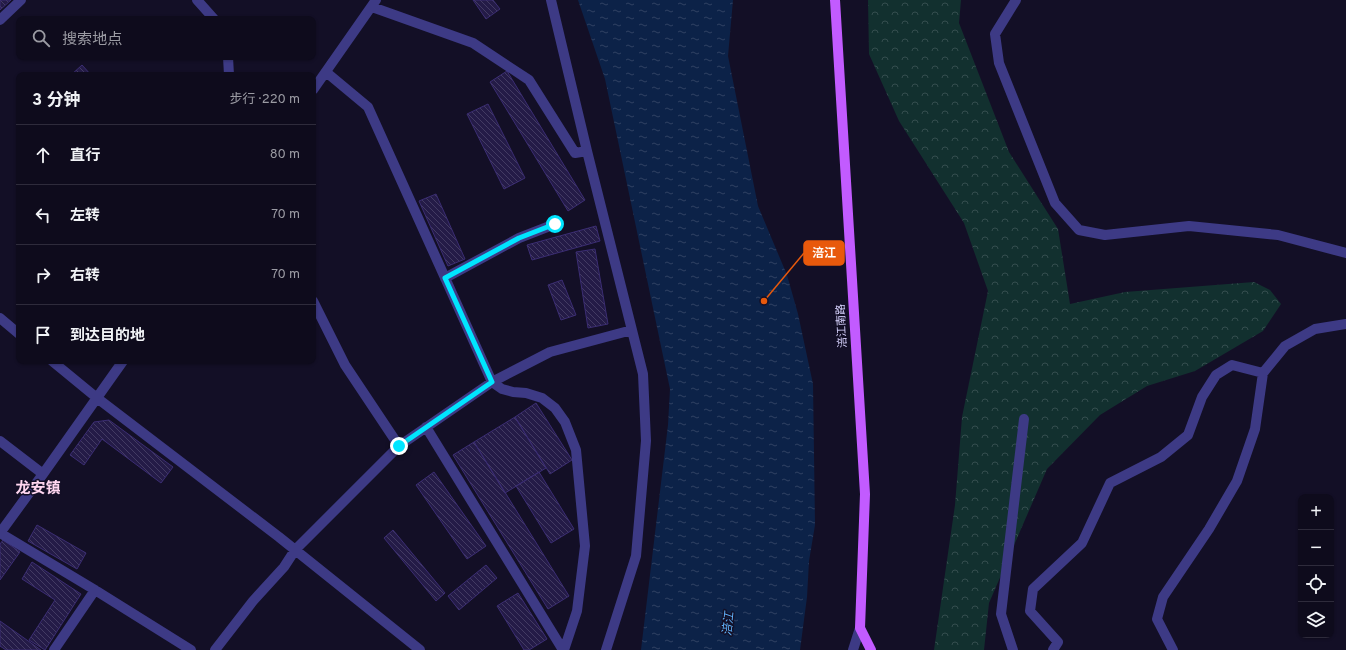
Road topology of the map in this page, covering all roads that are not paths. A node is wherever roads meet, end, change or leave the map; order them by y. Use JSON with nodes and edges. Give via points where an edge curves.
{"nodes":[{"id":1,"x":21,"y":0,"type":"edge"},
{"id":2,"x":197,"y":0,"type":"edge"},
{"id":3,"x":551,"y":0,"type":"edge"},
{"id":4,"x":835,"y":0,"type":"edge"},
{"id":5,"x":1016,"y":0,"type":"edge"},
{"id":6,"x":374,"y":3,"type":"edge"},
{"id":7,"x":211,"y":16,"type":"edge"},
{"id":8,"x":0,"y":20,"type":"edge"},
{"id":9,"x":228,"y":60,"type":"edge"},
{"id":10,"x":229,"y":72,"type":"edge"},
{"id":11,"x":326,"y":72,"type":"junction"},
{"id":12,"x":316,"y":86,"type":"edge"},
{"id":13,"x":587,"y":151,"type":"junction"},
{"id":14,"x":555,"y":224,"type":"dead end"},
{"id":15,"x":1346,"y":253,"type":"edge"},
{"id":16,"x":445,"y":278,"type":"junction"},
{"id":17,"x":316,"y":307,"type":"edge"},
{"id":18,"x":0,"y":318,"type":"edge"},
{"id":19,"x":1346,"y":324,"type":"edge"},
{"id":20,"x":632,"y":330,"type":"junction"},
{"id":21,"x":16,"y":331,"type":"edge"},
{"id":22,"x":56,"y":364,"type":"edge"},
{"id":23,"x":120,"y":364,"type":"edge"},
{"id":24,"x":1263,"y":373,"type":"junction"},
{"id":25,"x":492,"y":382,"type":"junction"},
{"id":26,"x":97,"y":398,"type":"junction"},
{"id":27,"x":1024,"y":419,"type":"dead end"},
{"id":28,"x":426,"y":427,"type":"junction"},
{"id":29,"x":0,"y":441,"type":"edge"},
{"id":30,"x":399,"y":446,"type":"junction"},
{"id":31,"x":43,"y":474,"type":"junction"},
{"id":32,"x":0,"y":533,"type":"edge"},
{"id":33,"x":295,"y":550,"type":"junction"},
{"id":34,"x":95,"y":590,"type":"junction"},
{"id":35,"x":860,"y":628,"type":"junction"},
{"id":36,"x":54,"y":650,"type":"edge"},
{"id":37,"x":191,"y":650,"type":"edge"},
{"id":38,"x":215,"y":650,"type":"edge"},
{"id":39,"x":420,"y":650,"type":"edge"},
{"id":40,"x":564,"y":650,"type":"edge"},
{"id":41,"x":606,"y":650,"type":"edge"},
{"id":42,"x":853,"y":650,"type":"edge"},
{"id":43,"x":871,"y":650,"type":"edge"},
{"id":44,"x":1013,"y":650,"type":"edge"},
{"id":45,"x":1053,"y":650,"type":"edge"},
{"id":46,"x":1174,"y":650,"type":"edge"}],
"edges":[{"from":1,"to":8,"type":"street"},
{"from":2,"to":7,"type":"street"},
{"from":3,"to":13,"type":"street"},
{"from":4,"to":35,"type":"main road","name":"涪江南路","via":[[865,494]]},
{"from":5,"to":15,"type":"street","via":[[995,34],[999,64],[1055,203],[1080,230],[1105,235],[1189,226],[1278,235]]},
{"from":6,"to":11,"type":"street"},
{"from":6,"to":13,"type":"street","via":[[473,43],[529,80],[575,153]]},
{"from":9,"to":10,"type":"street"},
{"from":11,"to":12,"type":"street"},
{"from":11,"to":16,"type":"street","via":[[368,107]]},
{"from":13,"to":20,"type":"street"},
{"from":14,"to":16,"type":"street","via":[[519,238]]},
{"from":16,"to":25,"type":"street"},
{"from":17,"to":30,"type":"street","via":[[345,364]]},
{"from":18,"to":21,"type":"street"},
{"from":19,"to":24,"type":"street","via":[[1315,329],[1285,346]]},
{"from":20,"to":25,"type":"street","via":[[550,352]]},
{"from":20,"to":41,"type":"street","via":[[643,374],[646,441],[636,556]]},
{"from":22,"to":26,"type":"street"},
{"from":23,"to":26,"type":"street"},
{"from":24,"to":45,"type":"street","via":[[1232,365],[1216,375],[1202,397],[1188,435],[1161,457],[1110,483],[1082,543],[1033,589],[1030,612],[1058,642]]},
{"from":24,"to":46,"type":"street","via":[[1254,429],[1237,481],[1209,529],[1163,597],[1157,619]]},
{"from":25,"to":28,"type":"street"},
{"from":25,"to":40,"type":"street","via":[[502,389],[526,392],[542,398],[555,408],[565,422],[576,450],[585,546],[576,611]]},
{"from":26,"to":31,"type":"street"},
{"from":26,"to":33,"type":"street"},
{"from":27,"to":44,"type":"street","via":[[1001,614]]},
{"from":28,"to":30,"type":"street"},
{"from":28,"to":40,"type":"street"},
{"from":29,"to":31,"type":"street"},
{"from":30,"to":33,"type":"street"},
{"from":31,"to":32,"type":"street"},
{"from":32,"to":34,"type":"street"},
{"from":33,"to":38,"type":"street"},
{"from":33,"to":39,"type":"street"},
{"from":34,"to":36,"type":"street"},
{"from":34,"to":37,"type":"street"},
{"from":35,"to":42,"type":"street","name":"涪江南路"},
{"from":35,"to":43,"type":"main road"}]}
